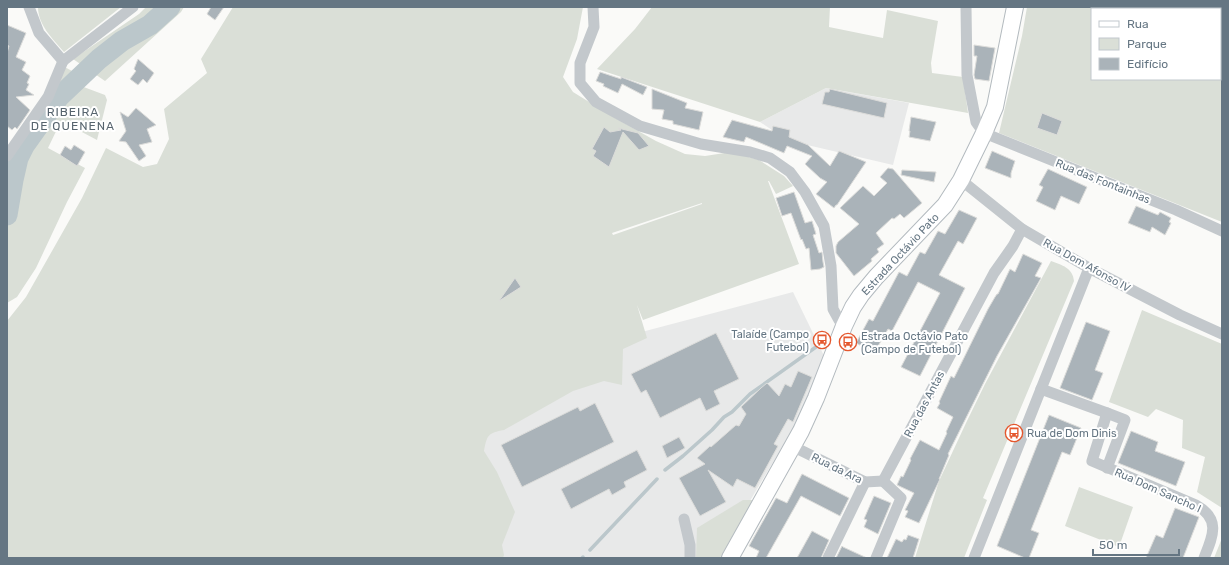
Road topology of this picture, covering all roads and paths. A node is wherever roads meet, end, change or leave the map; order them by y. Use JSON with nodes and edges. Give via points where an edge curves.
{"nodes":[{"id":1,"x":29,"y":7,"type":"edge"},
{"id":2,"x":133,"y":7,"type":"edge"},
{"id":3,"x":593,"y":7,"type":"edge"},
{"id":4,"x":966,"y":7,"type":"edge"},
{"id":5,"x":1015,"y":7,"type":"edge"},
{"id":6,"x":63,"y":61,"type":"junction"},
{"id":7,"x":984,"y":133,"type":"junction"},
{"id":8,"x":7,"y":156,"type":"edge"},
{"id":9,"x":961,"y":180,"type":"junction"},
{"id":10,"x":1022,"y":229,"type":"junction"},
{"id":11,"x":1222,"y":231,"type":"edge"},
{"id":12,"x":1090,"y":268,"type":"junction"},
{"id":13,"x":844,"y":326,"type":"junction"},
{"id":14,"x":1222,"y":334,"type":"edge"},
{"id":15,"x":1041,"y":389,"type":"junction"},
{"id":16,"x":1107,"y":413,"type":"junction"},
{"id":17,"x":792,"y":446,"type":"junction"},
{"id":18,"x":1107,"y":468,"type":"junction"},
{"id":19,"x":883,"y":481,"type":"junction"},
{"id":20,"x":865,"y":482,"type":"junction"},
{"id":21,"x":684,"y":519,"type":"dead end"},
{"id":22,"x":690,"y":558,"type":"edge"},
{"id":23,"x":730,"y":558,"type":"edge"},
{"id":24,"x":828,"y":558,"type":"edge"},
{"id":25,"x":876,"y":558,"type":"edge"},
{"id":26,"x":974,"y":558,"type":"edge"},
{"id":27,"x":1204,"y":558,"type":"edge"}],
"edges":[{"from":1,"to":6,"type":"street","via":[[39,33]]},
{"from":2,"to":6,"type":"street"},
{"from":3,"to":13,"type":"street","via":[[594,27],[580,63],[580,83],[596,102],[640,126],[701,144],[757,154],[770,158],[790,172],[805,192],[824,226],[831,266],[833,309]]},
{"from":4,"to":7,"type":"street","via":[[968,75],[976,122]]},
{"from":5,"to":7,"type":"street","name":"Estrada Octávio Pato","via":[[995,106]]},
{"from":6,"to":8,"type":"street","via":[[48,97]]},
{"from":7,"to":9,"type":"street","name":"Estrada Octávio Pato"},
{"from":7,"to":11,"type":"street","name":"Rua das Fontainhas"},
{"from":9,"to":10,"type":"street","name":"Rua Dom Afonso IV"},
{"from":9,"to":13,"type":"street","name":"Estrada Octávio Pato","via":[[936,215],[861,295]]},
{"from":10,"to":12,"type":"street","name":"Rua Dom Afonso IV"},
{"from":10,"to":19,"type":"street","name":"Rua das Antas","via":[[991,280]]},
{"from":12,"to":14,"type":"street","name":"Rua Dom Afonso IV"},
{"from":12,"to":15,"type":"street"},
{"from":13,"to":17,"type":"street","name":"Estrada Octávio Pato","via":[[816,398]]},
{"from":15,"to":16,"type":"street","name":"Rua Dom Sancho I"},
{"from":15,"to":26,"type":"street"},
{"from":16,"to":18,"type":"street","name":"Rua Dom Sancho I","via":[[1092,462]]},
{"from":16,"to":18,"type":"street","name":"Rua Dom Sancho I","via":[[1125,420]]},
{"from":17,"to":20,"type":"street","name":"Rua da Ara"},
{"from":17,"to":23,"type":"street","name":"Estrada Octávio Pato"},
{"from":18,"to":27,"type":"street","name":"Rua Dom Sancho I","via":[[1196,505],[1208,513],[1213,535]]},
{"from":19,"to":20,"type":"street","name":"Rua da Ara"},
{"from":19,"to":25,"type":"street","via":[[901,498]]},
{"from":20,"to":24,"type":"street"},
{"from":21,"to":22,"type":"street"}]}
